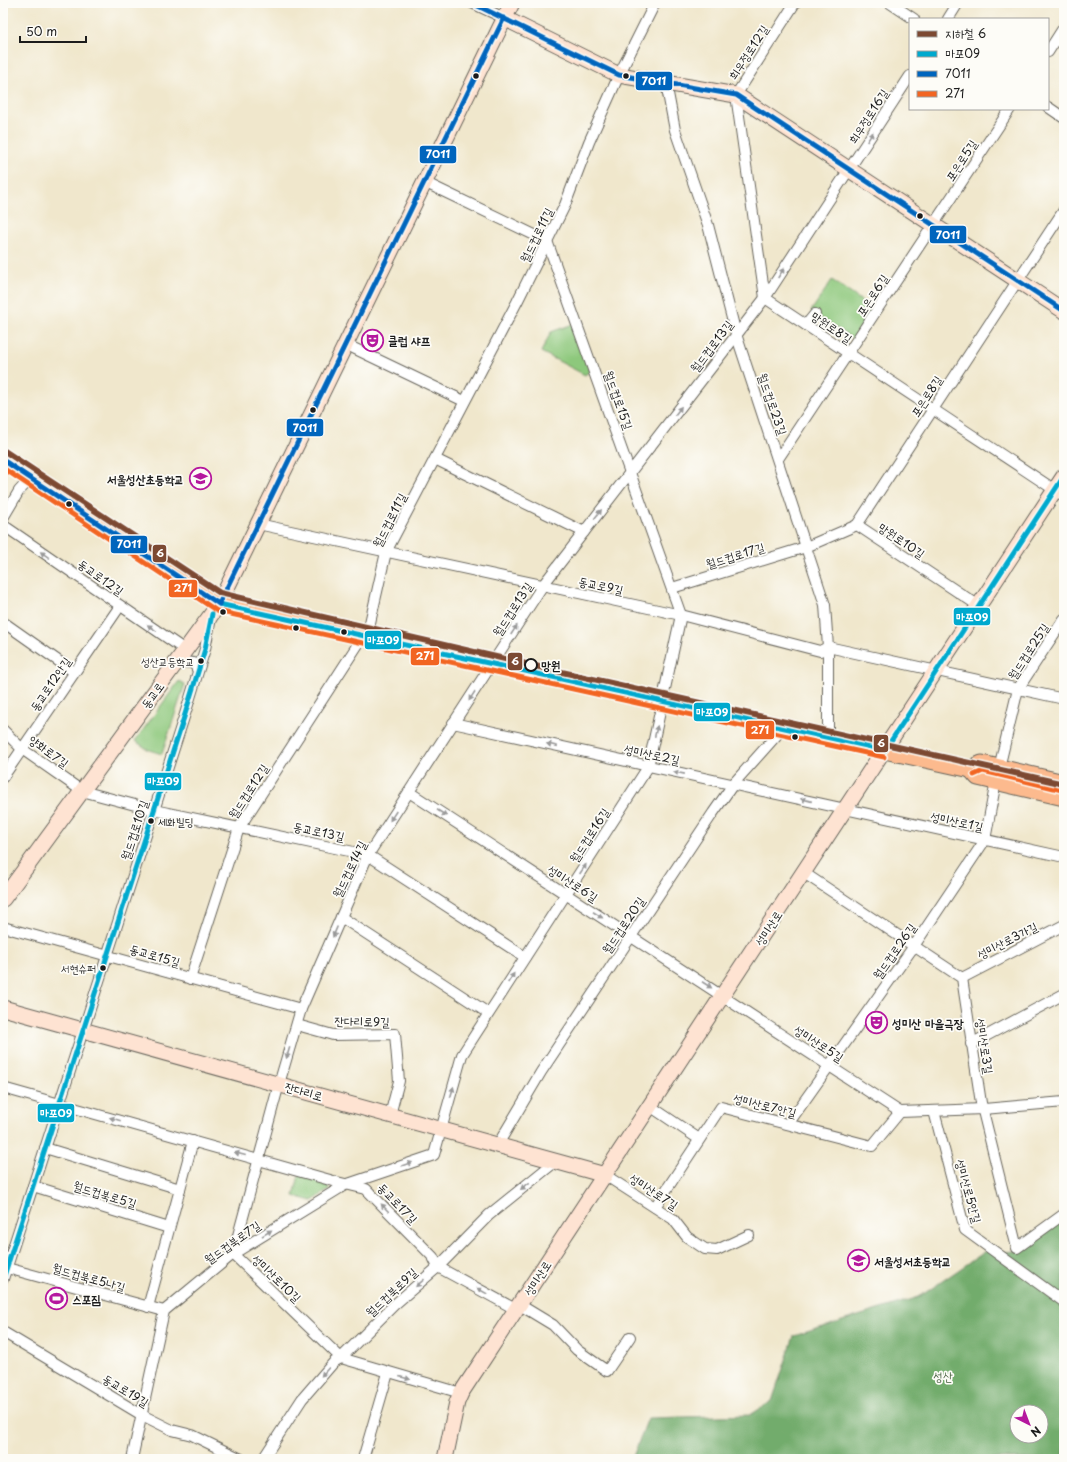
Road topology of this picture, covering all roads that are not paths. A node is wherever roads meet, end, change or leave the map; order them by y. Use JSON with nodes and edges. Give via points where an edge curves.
{"nodes":[{"id":1,"x":472,"y":3,"type":"edge"},
{"id":2,"x":512,"y":3,"type":"edge"},
{"id":3,"x":655,"y":3,"type":"edge"},
{"id":4,"x":795,"y":3,"type":"edge"},
{"id":5,"x":890,"y":3,"type":"edge"},
{"id":6,"x":958,"y":3,"type":"edge"},
{"id":7,"x":504,"y":18,"type":"junction"},
{"id":8,"x":912,"y":18,"type":"edge"},
{"id":9,"x":949,"y":18,"type":"edge"},
{"id":10,"x":1064,"y":27,"type":"edge"},
{"id":11,"x":1049,"y":50,"type":"edge"},
{"id":12,"x":619,"y":75,"type":"junction"},
{"id":13,"x":909,"y":78,"type":"edge"},
{"id":14,"x":666,"y":83,"type":"junction"},
{"id":15,"x":736,"y":95,"type":"junction"},
{"id":16,"x":1049,"y":108,"type":"edge"},
{"id":17,"x":1009,"y":110,"type":"edge"},
{"id":18,"x":1064,"y":118,"type":"edge"},
{"id":19,"x":849,"y":170,"type":"junction"},
{"id":20,"x":424,"y":182,"type":"junction"},
{"id":21,"x":1064,"y":210,"type":"edge"},
{"id":22,"x":934,"y":226,"type":"junction"},
{"id":23,"x":547,"y":241,"type":"junction"},
{"id":24,"x":1017,"y":280,"type":"junction"},
{"id":25,"x":765,"y":298,"type":"junction"},
{"id":26,"x":1064,"y":311,"type":"edge"},
{"id":27,"x":815,"y":314,"type":"dead end"},
{"id":28,"x":806,"y":325,"type":"junction"},
{"id":29,"x":736,"y":334,"type":"junction"},
{"id":30,"x":345,"y":344,"type":"junction"},
{"id":31,"x":849,"y":354,"type":"junction"},
{"id":32,"x":464,"y":401,"type":"junction"},
{"id":33,"x":933,"y":410,"type":"junction"},
{"id":34,"x":435,"y":459,"type":"junction"},
{"id":35,"x":778,"y":459,"type":"junction"},
{"id":36,"x":3,"y":460,"type":"edge"},
{"id":37,"x":631,"y":472,"type":"junction"},
{"id":38,"x":1064,"y":476,"type":"edge"},
{"id":39,"x":31,"y":478,"type":"junction"},
{"id":40,"x":1060,"y":493,"type":"edge"},
{"id":41,"x":3,"y":518,"type":"edge"},
{"id":42,"x":258,"y":524,"type":"junction"},
{"id":43,"x":3,"y":525,"type":"edge"},
{"id":44,"x":857,"y":525,"type":"junction"},
{"id":45,"x":584,"y":532,"type":"junction"},
{"id":46,"x":806,"y":547,"type":"junction"},
{"id":47,"x":386,"y":552,"type":"junction"},
{"id":48,"x":542,"y":586,"type":"junction"},
{"id":49,"x":672,"y":588,"type":"junction"},
{"id":50,"x":120,"y":606,"type":"junction"},
{"id":51,"x":979,"y":606,"type":"junction"},
{"id":52,"x":216,"y":609,"type":"junction"},
{"id":53,"x":682,"y":615,"type":"junction"},
{"id":54,"x":1064,"y":619,"type":"edge"},
{"id":55,"x":3,"y":622,"type":"edge"},
{"id":56,"x":366,"y":635,"type":"junction"},
{"id":57,"x":828,"y":647,"type":"junction"},
{"id":58,"x":185,"y":650,"type":"junction"},
{"id":59,"x":493,"y":663,"type":"junction"},
{"id":60,"x":175,"y":665,"type":"junction"},
{"id":61,"x":197,"y":669,"type":"junction"},
{"id":62,"x":936,"y":671,"type":"junction"},
{"id":63,"x":74,"y":672,"type":"junction"},
{"id":64,"x":1018,"y":689,"type":"junction"},
{"id":65,"x":1064,"y":699,"type":"edge"},
{"id":66,"x":663,"y":701,"type":"junction"},
{"id":67,"x":454,"y":723,"type":"junction"},
{"id":68,"x":784,"y":727,"type":"junction"},
{"id":69,"x":3,"y":730,"type":"edge"},
{"id":70,"x":828,"y":737,"type":"junction"},
{"id":71,"x":22,"y":749,"type":"junction"},
{"id":72,"x":885,"y":750,"type":"junction"},
{"id":73,"x":648,"y":767,"type":"junction"},
{"id":74,"x":997,"y":775,"type":"junction"},
{"id":75,"x":3,"y":777,"type":"edge"},
{"id":76,"x":734,"y":783,"type":"junction"},
{"id":77,"x":1064,"y":783,"type":"edge"},
{"id":78,"x":82,"y":791,"type":"junction"},
{"id":79,"x":409,"y":792,"type":"junction"},
{"id":80,"x":1064,"y":797,"type":"edge"},
{"id":81,"x":844,"y":809,"type":"junction"},
{"id":82,"x":154,"y":810,"type":"junction"},
{"id":83,"x":239,"y":828,"type":"junction"},
{"id":84,"x":985,"y":840,"type":"junction"},
{"id":85,"x":368,"y":855,"type":"junction"},
{"id":86,"x":1064,"y":857,"type":"edge"},
{"id":87,"x":804,"y":873,"type":"junction"},
{"id":88,"x":566,"y":894,"type":"junction"},
{"id":89,"x":3,"y":899,"type":"edge"},
{"id":90,"x":341,"y":918,"type":"junction"},
{"id":91,"x":1064,"y":926,"type":"edge"},
{"id":92,"x":3,"y":927,"type":"edge"},
{"id":93,"x":631,"y":937,"type":"junction"},
{"id":94,"x":914,"y":946,"type":"junction"},
{"id":95,"x":106,"y":955,"type":"junction"},
{"id":96,"x":525,"y":957,"type":"junction"},
{"id":97,"x":962,"y":978,"type":"junction"},
{"id":98,"x":190,"y":979,"type":"junction"},
{"id":99,"x":1064,"y":994,"type":"edge"},
{"id":100,"x":723,"y":996,"type":"junction"},
{"id":101,"x":3,"y":1008,"type":"edge"},
{"id":102,"x":301,"y":1010,"type":"junction"},
{"id":103,"x":488,"y":1013,"type":"junction"},
{"id":104,"x":296,"y":1025,"type":"junction"},
{"id":105,"x":84,"y":1031,"type":"junction"},
{"id":106,"x":971,"y":1044,"type":"junction"},
{"id":107,"x":830,"y":1065,"type":"junction"},
{"id":108,"x":279,"y":1084,"type":"junction"},
{"id":109,"x":3,"y":1088,"type":"edge"},
{"id":110,"x":1064,"y":1102,"type":"edge"},
{"id":111,"x":61,"y":1104,"type":"junction"},
{"id":112,"x":650,"y":1106,"type":"junction"},
{"id":113,"x":984,"y":1109,"type":"junction"},
{"id":114,"x":934,"y":1111,"type":"junction"},
{"id":115,"x":900,"y":1112,"type":"junction"},
{"id":116,"x":390,"y":1115,"type":"junction"},
{"id":117,"x":788,"y":1124,"type":"junction"},
{"id":118,"x":441,"y":1129,"type":"junction"},
{"id":119,"x":699,"y":1139,"type":"junction"},
{"id":120,"x":193,"y":1141,"type":"junction"},
{"id":121,"x":497,"y":1146,"type":"junction"},
{"id":122,"x":45,"y":1148,"type":"junction"},
{"id":123,"x":260,"y":1160,"type":"junction"},
{"id":124,"x":556,"y":1162,"type":"junction"},
{"id":125,"x":605,"y":1175,"type":"junction"},
{"id":126,"x":345,"y":1185,"type":"junction"},
{"id":127,"x":33,"y":1186,"type":"junction"},
{"id":128,"x":180,"y":1189,"type":"junction"},
{"id":129,"x":655,"y":1207,"type":"junction"},
{"id":130,"x":1062,"y":1215,"type":"edge"},
{"id":131,"x":169,"y":1228,"type":"junction"},
{"id":132,"x":749,"y":1236,"type":"dead end"},
{"id":133,"x":233,"y":1254,"type":"junction"},
{"id":134,"x":438,"y":1267,"type":"junction"},
{"id":135,"x":7,"y":1268,"type":"junction"},
{"id":136,"x":3,"y":1279,"type":"edge"},
{"id":137,"x":1064,"y":1302,"type":"edge"},
{"id":138,"x":148,"y":1307,"type":"junction"},
{"id":139,"x":518,"y":1307,"type":"junction"},
{"id":140,"x":164,"y":1312,"type":"junction"},
{"id":141,"x":3,"y":1332,"type":"edge"},
{"id":142,"x":630,"y":1337,"type":"dead end"},
{"id":143,"x":341,"y":1358,"type":"junction"},
{"id":144,"x":388,"y":1373,"type":"junction"},
{"id":145,"x":461,"y":1393,"type":"junction"},
{"id":146,"x":142,"y":1415,"type":"junction"},
{"id":147,"x":132,"y":1459,"type":"edge"},
{"id":148,"x":241,"y":1459,"type":"edge"},
{"id":149,"x":263,"y":1459,"type":"edge"},
{"id":150,"x":363,"y":1459,"type":"edge"},
{"id":151,"x":445,"y":1459,"type":"edge"}],
"edges":[{"from":1,"to":7,"type":"street"},
{"from":2,"to":7,"type":"street","name":"동교로"},
{"from":3,"to":12,"type":"street","name":"월드컵로11길"},
{"from":4,"to":15,"type":"street","name":"희우정로12길"},
{"from":5,"to":8,"type":"street"},
{"from":6,"to":9,"type":"street"},
{"from":7,"to":12,"type":"street"},
{"from":7,"to":20,"type":"street","name":"동교로"},
{"from":10,"to":11,"type":"street"},
{"from":12,"to":14,"type":"street"},
{"from":12,"to":23,"type":"street","name":"월드컵로11길","via":[[589,142],[565,205]]},
{"from":19,"to":13,"type":"street","name":"희우정로16길","one_way":true},
{"from":14,"to":15,"type":"street"},
{"from":14,"to":29,"type":"street","name":"월드컵로23길","via":[[675,130],[708,225]]},
{"from":15,"to":19,"type":"street"},
{"from":15,"to":25,"type":"street"},
{"from":16,"to":18,"type":"street"},
{"from":17,"to":22,"type":"street","name":"포은로5길"},
{"from":19,"to":22,"type":"street"},
{"from":25,"to":19,"type":"street","name":"월드컵로13길","one_way":true},
{"from":20,"to":23,"type":"street"},
{"from":20,"to":30,"type":"street","name":"동교로"},
{"from":21,"to":24,"type":"street","name":"포은로8길"},
{"from":22,"to":24,"type":"street"},
{"from":22,"to":31,"type":"street","name":"포은로6길"},
{"from":23,"to":32,"type":"street","name":"월드컵로11길"},
{"from":23,"to":37,"type":"street","name":"월드컵로15길"},
{"from":24,"to":26,"type":"street"},
{"from":24,"to":33,"type":"street","name":"포은로8길"},
{"from":25,"to":28,"type":"street","name":"망원로8길"},
{"from":25,"to":29,"type":"street","name":"월드컵로13길"},
{"from":27,"to":28,"type":"street"},
{"from":28,"to":31,"type":"street","name":"망원로8길"},
{"from":29,"to":35,"type":"street","name":"월드컵로23길"},
{"from":37,"to":29,"type":"street","name":"월드컵로13길","one_way":true},
{"from":30,"to":32,"type":"street"},
{"from":30,"to":42,"type":"street","name":"동교로"},
{"from":31,"to":33,"type":"street","name":"망원로8길"},
{"from":31,"to":35,"type":"street","name":"포은로6길"},
{"from":32,"to":34,"type":"street","name":"월드컵로11길"},
{"from":33,"to":40,"type":"street","name":"망원로8길"},
{"from":33,"to":44,"type":"street","name":"포은로8길"},
{"from":34,"to":45,"type":"street"},
{"from":34,"to":47,"type":"street","name":"월드컵로11길"},
{"from":35,"to":46,"type":"street","name":"월드컵로23길"},
{"from":36,"to":39,"type":"main road"},
{"from":45,"to":37,"type":"street","name":"월드컵로13길","one_way":true},
{"from":37,"to":49,"type":"street","name":"월드컵로15길"},
{"from":38,"to":40,"type":"street","name":"성미산로"},
{"from":39,"to":41,"type":"street","via":[[19,491]]},
{"from":39,"to":52,"type":"main road"},
{"from":40,"to":51,"type":"street","name":"성미산로"},
{"from":42,"to":47,"type":"street","name":"동교로9길"},
{"from":42,"to":52,"type":"street","name":"동교로"},
{"from":50,"to":43,"type":"street","name":"동교로12길","one_way":true},
{"from":44,"to":46,"type":"street"},
{"from":44,"to":51,"type":"street","name":"망원로10길"},
{"from":45,"to":48,"type":"street","name":"월드컵로13길"},
{"from":46,"to":49,"type":"street","name":"월드컵로17길"},
{"from":46,"to":57,"type":"street","name":"월드컵로23길","via":[[825,605]]},
{"from":47,"to":48,"type":"street","name":"동교로9길"},
{"from":47,"to":56,"type":"street","name":"월드컵로11길"},
{"from":48,"to":53,"type":"street","name":"동교로9길"},
{"from":59,"to":48,"type":"street","name":"월드컵로13길","one_way":true},
{"from":49,"to":53,"type":"street","name":"월드컵로15길"},
{"from":58,"to":50,"type":"street","name":"동교로12길","one_way":true},
{"from":50,"to":63,"type":"street","name":"동교로12안길"},
{"from":51,"to":62,"type":"street","name":"성미산로"},
{"from":52,"to":56,"type":"main road"},
{"from":52,"to":58,"type":"street","name":"동교로"},
{"from":52,"to":61,"type":"street","name":"월드컵로10길"},
{"from":53,"to":57,"type":"street","name":"동교로9길","via":[[820,651]]},
{"from":53,"to":66,"type":"street"},
{"from":54,"to":64,"type":"street","name":"월드컵로25길"},
{"from":55,"to":63,"type":"street"},
{"from":56,"to":59,"type":"main road"},
{"from":56,"to":83,"type":"street","name":"월드컵로12길"},
{"from":57,"to":62,"type":"street","name":"동교로9길"},
{"from":57,"to":70,"type":"street","name":"월드컵로23길"},
{"from":58,"to":60,"type":"street","name":"동교로"},
{"from":59,"to":66,"type":"main road"},
{"from":59,"to":67,"type":"street","name":"월드컵로14길","one_way":true},
{"from":60,"to":61,"type":"street","via":[[194,663]]},
{"from":60,"to":78,"type":"street","name":"동교로"},
{"from":61,"to":82,"type":"street","name":"월드컵로10길"},
{"from":62,"to":64,"type":"street","name":"동교로9길"},
{"from":62,"to":72,"type":"street","name":"성미산로"},
{"from":63,"to":71,"type":"street","name":"동교로12안길"},
{"from":64,"to":65,"type":"street","name":"동교로9길"},
{"from":64,"to":74,"type":"street","name":"월드컵로25길"},
{"from":66,"to":68,"type":"main road"},
{"from":73,"to":66,"type":"street","name":"월드컵로16길","one_way":true},
{"from":73,"to":67,"type":"street","name":"성미산로2길","one_way":true},
{"from":67,"to":79,"type":"street","name":"월드컵로14길"},
{"from":68,"to":70,"type":"main road"},
{"from":68,"to":76,"type":"street","name":"월드컵로20길"},
{"from":69,"to":71,"type":"street","name":"양화로7길"},
{"from":70,"to":72,"type":"main road"},
{"from":71,"to":75,"type":"street","name":"동교로12안길"},
{"from":71,"to":78,"type":"street","name":"양화로7길"},
{"from":72,"to":74,"type":"main road","via":[[971,769],[982,764]]},
{"from":72,"to":81,"type":"street","name":"성미산로"},
{"from":76,"to":73,"type":"street","name":"성미산로2길","one_way":true},
{"from":88,"to":73,"type":"street","name":"월드컵로16길","one_way":true},
{"from":74,"to":77,"type":"main road"},
{"from":74,"to":80,"type":"main road"},
{"from":74,"to":84,"type":"street","name":"월드컵로26길"},
{"from":81,"to":76,"type":"street","name":"성미산로2길","one_way":true},
{"from":76,"to":93,"type":"street","name":"월드컵로20길"},
{"from":78,"to":82,"type":"street","name":"동교로13길"},
{"from":78,"to":89,"type":"street","name":"동교로"},
{"from":79,"to":85,"type":"street","name":"월드컵로14길","one_way":true},
{"from":79,"to":88,"type":"street","name":"성미산로6길","one_way":true},
{"from":81,"to":84,"type":"street","name":"성미산로1길"},
{"from":81,"to":87,"type":"street","name":"성미산로"},
{"from":82,"to":83,"type":"street","name":"동교로13길"},
{"from":82,"to":95,"type":"street","name":"월드컵로10길"},
{"from":83,"to":85,"type":"street","name":"동교로13길"},
{"from":83,"to":98,"type":"street","name":"월드컵로12길"},
{"from":84,"to":86,"type":"street","name":"성미산로1길"},
{"from":84,"to":94,"type":"street","name":"월드컵로26길"},
{"from":85,"to":90,"type":"street","name":"월드컵로14길"},
{"from":85,"to":96,"type":"street","name":"동교로13길"},
{"from":87,"to":94,"type":"street"},
{"from":87,"to":100,"type":"street","name":"성미산로"},
{"from":88,"to":93,"type":"street","name":"성미산로6길","one_way":true},
{"from":88,"to":96,"type":"street","name":"월드컵로16길"},
{"from":90,"to":102,"type":"street","name":"월드컵로14길","one_way":true},
{"from":90,"to":103,"type":"street"},
{"from":91,"to":97,"type":"street","name":"성미산로3가길"},
{"from":92,"to":95,"type":"street","name":"동교로15길"},
{"from":93,"to":100,"type":"street","name":"성미산로6길","one_way":true},
{"from":93,"to":121,"type":"street","name":"월드컵로20길","via":[[541,1072]]},
{"from":94,"to":97,"type":"street"},
{"from":94,"to":107,"type":"street","name":"월드컵로26길"},
{"from":95,"to":98,"type":"street","name":"동교로15길"},
{"from":95,"to":105,"type":"street","name":"월드컵로10길"},
{"from":103,"to":96,"type":"street","name":"월드컵로16길","one_way":true},
{"from":97,"to":106,"type":"street","name":"성미산로3길"},
{"from":98,"to":102,"type":"street","name":"동교로15길"},
{"from":99,"to":106,"type":"street"},
{"from":100,"to":107,"type":"street","name":"성미산로5길"},
{"from":100,"to":112,"type":"street","name":"성미산로"},
{"from":101,"to":105,"type":"street","name":"잔다리로"},
{"from":102,"to":104,"type":"street","name":"월드컵로14길"},
{"from":118,"to":103,"type":"street","name":"월드컵로16길","one_way":true,"via":[[462,1055]]},
{"from":104,"to":108,"type":"street","name":"월드컵로14길","one_way":true},
{"from":104,"to":116,"type":"street","name":"잔다리로9길","via":[[333,1035],[395,1034],[399,1081]]},
{"from":105,"to":108,"type":"street","name":"잔다리로"},
{"from":105,"to":111,"type":"street"},
{"from":106,"to":113,"type":"street","name":"성미산로3길"},
{"from":107,"to":115,"type":"street","name":"성미산로5길"},
{"from":107,"to":117,"type":"street","name":"월드컵로26길"},
{"from":108,"to":116,"type":"street","name":"잔다리로"},
{"from":108,"to":123,"type":"street","name":"성미산로10길"},
{"from":109,"to":111,"type":"street","name":"동교로17길"},
{"from":110,"to":113,"type":"street"},
{"from":120,"to":111,"type":"street","name":"동교로17길","one_way":true},
{"from":111,"to":122,"type":"street"},
{"from":112,"to":119,"type":"street"},
{"from":112,"to":125,"type":"street","name":"성미산로"},
{"from":113,"to":114,"type":"street"},
{"from":113,"to":130,"type":"street","name":"성미산로3길","via":[[1016,1248]]},
{"from":114,"to":115,"type":"street"},
{"from":114,"to":137,"type":"street","name":"성미산로5안길","via":[[965,1230]]},
{"from":115,"to":117,"type":"street","name":"성미산로7안길","via":[[872,1146]]},
{"from":116,"to":118,"type":"street","name":"잔다리로"},
{"from":117,"to":119,"type":"street","name":"성미산로7안길","via":[[721,1107]]},
{"from":118,"to":121,"type":"street","name":"잔다리로"},
{"from":126,"to":118,"type":"street","name":"월드컵북로7길","one_way":true,"via":[[434,1155]]},
{"from":119,"to":129,"type":"street","name":"성미산로7안길"},
{"from":123,"to":120,"type":"street","name":"동교로17길","one_way":true},
{"from":120,"to":128,"type":"street"},
{"from":121,"to":124,"type":"street","name":"잔다리로"},
{"from":122,"to":127,"type":"street"},
{"from":122,"to":128,"type":"street"},
{"from":123,"to":126,"type":"street","name":"동교로17길"},
{"from":123,"to":133,"type":"street","name":"성미산로10길"},
{"from":124,"to":125,"type":"street","name":"잔다리로"},
{"from":124,"to":134,"type":"street","name":"월드컵북로9길","one_way":true,"via":[[489,1215]]},
{"from":125,"to":129,"type":"street","name":"성미산로7길"},
{"from":125,"to":139,"type":"street","name":"성미산로"},
{"from":133,"to":126,"type":"street","name":"월드컵북로7길","one_way":true},
{"from":134,"to":126,"type":"street","name":"동교로17길","one_way":true,"via":[[433,1257],[366,1189]]},
{"from":127,"to":131,"type":"street","name":"월드컵북로5길"},
{"from":127,"to":135,"type":"street"},
{"from":128,"to":131,"type":"street"},
{"from":129,"to":132,"type":"street","name":"성미산로7길","via":[[673,1219],[687,1237],[705,1249],[717,1250]]},
{"from":131,"to":138,"type":"street"},
{"from":133,"to":140,"type":"street","name":"월드컵북로7길"},
{"from":133,"to":143,"type":"street","name":"성미산로10길"},
{"from":139,"to":134,"type":"street","name":"동교로17길","one_way":true},
{"from":134,"to":143,"type":"street","name":"월드컵북로9길","one_way":true},
{"from":135,"to":136,"type":"street"},
{"from":135,"to":138,"type":"street","name":"월드컵북로5나길"},
{"from":138,"to":140,"type":"street","name":"월드컵북로5나길"},
{"from":139,"to":142,"type":"street","name":"동교로17길","via":[[553,1325],[577,1350],[608,1371]]},
{"from":139,"to":145,"type":"street","name":"성미산로"},
{"from":140,"to":146,"type":"street"},
{"from":141,"to":146,"type":"street","name":"동교로19길"},
{"from":143,"to":144,"type":"street","name":"성미산로10길"},
{"from":143,"to":149,"type":"street","name":"월드컵북로9길","one_way":true,"via":[[334,1362],[302,1399]]},
{"from":144,"to":145,"type":"street","name":"성미산로10길","one_way":true},
{"from":144,"to":150,"type":"street"},
{"from":145,"to":151,"type":"street","name":"성미산로"},
{"from":146,"to":147,"type":"street"},
{"from":146,"to":148,"type":"street","name":"동교로19길","via":[[172,1430],[192,1435]]}]}
